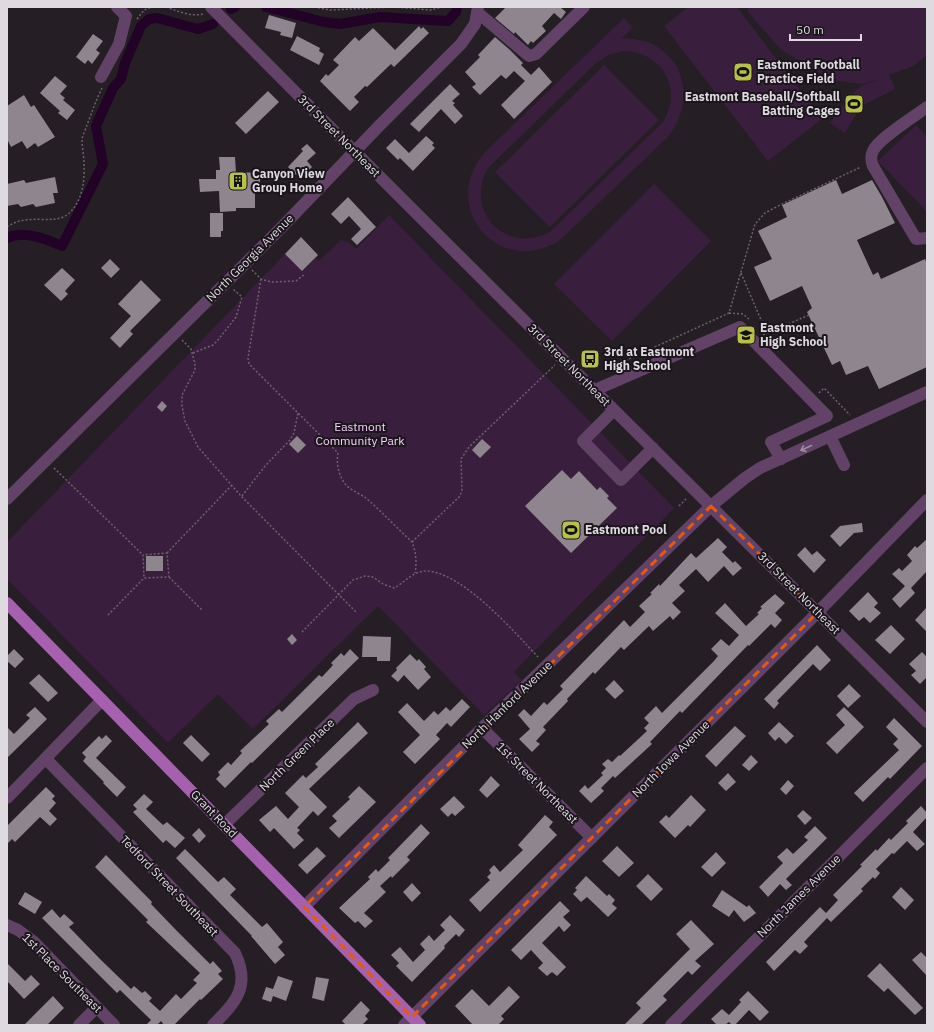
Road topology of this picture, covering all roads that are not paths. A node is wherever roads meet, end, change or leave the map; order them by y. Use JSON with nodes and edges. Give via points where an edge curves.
{"nodes":[{"id":1,"x":117,"y":7,"type":"edge"},
{"id":2,"x":584,"y":7,"type":"edge"},
{"id":3,"x":213,"y":8,"type":"edge"},
{"id":4,"x":478,"y":9,"type":"edge"},
{"id":5,"x":103,"y":81,"type":"road end"},
{"id":6,"x":927,"y":107,"type":"edge"},
{"id":7,"x":354,"y":152,"type":"junction"},
{"id":8,"x":927,"y":238,"type":"edge"},
{"id":9,"x":595,"y":390,"type":"junction"},
{"id":10,"x":927,"y":392,"type":"edge"},
{"id":11,"x":614,"y":410,"type":"junction"},
{"id":12,"x":830,"y":436,"type":"junction"},
{"id":13,"x":653,"y":448,"type":"junction"},
{"id":14,"x":781,"y":459,"type":"junction"},
{"id":15,"x":844,"y":465,"type":"dead end"},
{"id":16,"x":7,"y":499,"type":"edge"},
{"id":17,"x":927,"y":500,"type":"edge"},
{"id":18,"x":711,"y":506,"type":"junction"},
{"id":19,"x":8,"y":607,"type":"edge"},
{"id":20,"x":818,"y":612,"type":"junction"},
{"id":21,"x":373,"y":690,"type":"dead end"},
{"id":22,"x":102,"y":700,"type":"junction"},
{"id":23,"x":927,"y":722,"type":"edge"},
{"id":24,"x":482,"y":728,"type":"junction"},
{"id":25,"x":46,"y":759,"type":"junction"},
{"id":26,"x":927,"y":768,"type":"edge"},
{"id":27,"x":7,"y":798,"type":"edge"},
{"id":28,"x":224,"y":825,"type":"junction"},
{"id":29,"x":592,"y":838,"type":"junction"},
{"id":30,"x":304,"y":907,"type":"junction"},
{"id":31,"x":7,"y":925,"type":"edge"},
{"id":32,"x":96,"y":1008,"type":"junction"},
{"id":33,"x":412,"y":1022,"type":"edge"},
{"id":34,"x":215,"y":1024,"type":"edge"},
{"id":35,"x":79,"y":1025,"type":"edge"},
{"id":36,"x":114,"y":1025,"type":"edge"},
{"id":37,"x":671,"y":1025,"type":"edge"}],
"edges":[{"from":1,"to":5,"type":"street","via":[[126,16],[119,44]]},
{"from":2,"to":4,"type":"street","via":[[536,54],[529,56]]},
{"from":3,"to":7,"type":"street","name":"3rd Street Northeast"},
{"from":4,"to":7,"type":"street","name":"North Georgia Avenue","via":[[475,24],[461,44]]},
{"from":6,"to":8,"type":"street","via":[[881,141],[873,150],[871,158],[916,239]]},
{"from":7,"to":9,"type":"street","name":"3rd Street Northeast"},
{"from":7,"to":16,"type":"street","name":"North Georgia Avenue","via":[[245,264]]},
{"from":9,"to":11,"type":"street","name":"3rd Street Northeast"},
{"from":9,"to":14,"type":"street","via":[[740,327],[827,416],[772,442]]},
{"from":10,"to":12,"type":"street","name":"North Hanford Avenue"},
{"from":11,"to":13,"type":"street","name":"3rd Street Northeast"},
{"from":11,"to":13,"type":"street","via":[[582,441],[621,480]]},
{"from":12,"to":14,"type":"street","name":"North Hanford Avenue","one_way":true},
{"from":12,"to":15,"type":"street"},
{"from":13,"to":18,"type":"street","name":"3rd Street Northeast"},
{"from":14,"to":18,"type":"street","name":"North Hanford Avenue","via":[[745,478]]},
{"from":17,"to":20,"type":"street","name":"North Iowa Avenue"},
{"from":18,"to":20,"type":"street","name":"3rd Street Northeast"},
{"from":18,"to":24,"type":"street","name":"North Hanford Avenue"},
{"from":19,"to":22,"type":"main road","name":"Grant Road"},
{"from":20,"to":23,"type":"street","name":"3rd Street Northeast"},
{"from":20,"to":29,"type":"street","name":"North Iowa Avenue"},
{"from":21,"to":28,"type":"street","name":"North Green Place","via":[[354,699]]},
{"from":22,"to":25,"type":"street"},
{"from":22,"to":28,"type":"main road","name":"Grant Road"},
{"from":24,"to":29,"type":"street","name":"1st Street Northeast"},
{"from":24,"to":30,"type":"street","name":"North Hanford Avenue"},
{"from":25,"to":27,"type":"street"},
{"from":25,"to":34,"type":"street","name":"Tedford Street Southeast","via":[[235,953],[243,979],[240,992]]},
{"from":26,"to":37,"type":"street","name":"North James Avenue"},
{"from":28,"to":30,"type":"main road","name":"Grant Road"},
{"from":29,"to":33,"type":"street","name":"North Iowa Avenue"},
{"from":30,"to":33,"type":"main road","name":"Grant Road"},
{"from":31,"to":32,"type":"street","name":"1st Place Southeast","via":[[34,942]]},
{"from":32,"to":35,"type":"street"},
{"from":32,"to":36,"type":"street","name":"1st Place Southeast"}]}
